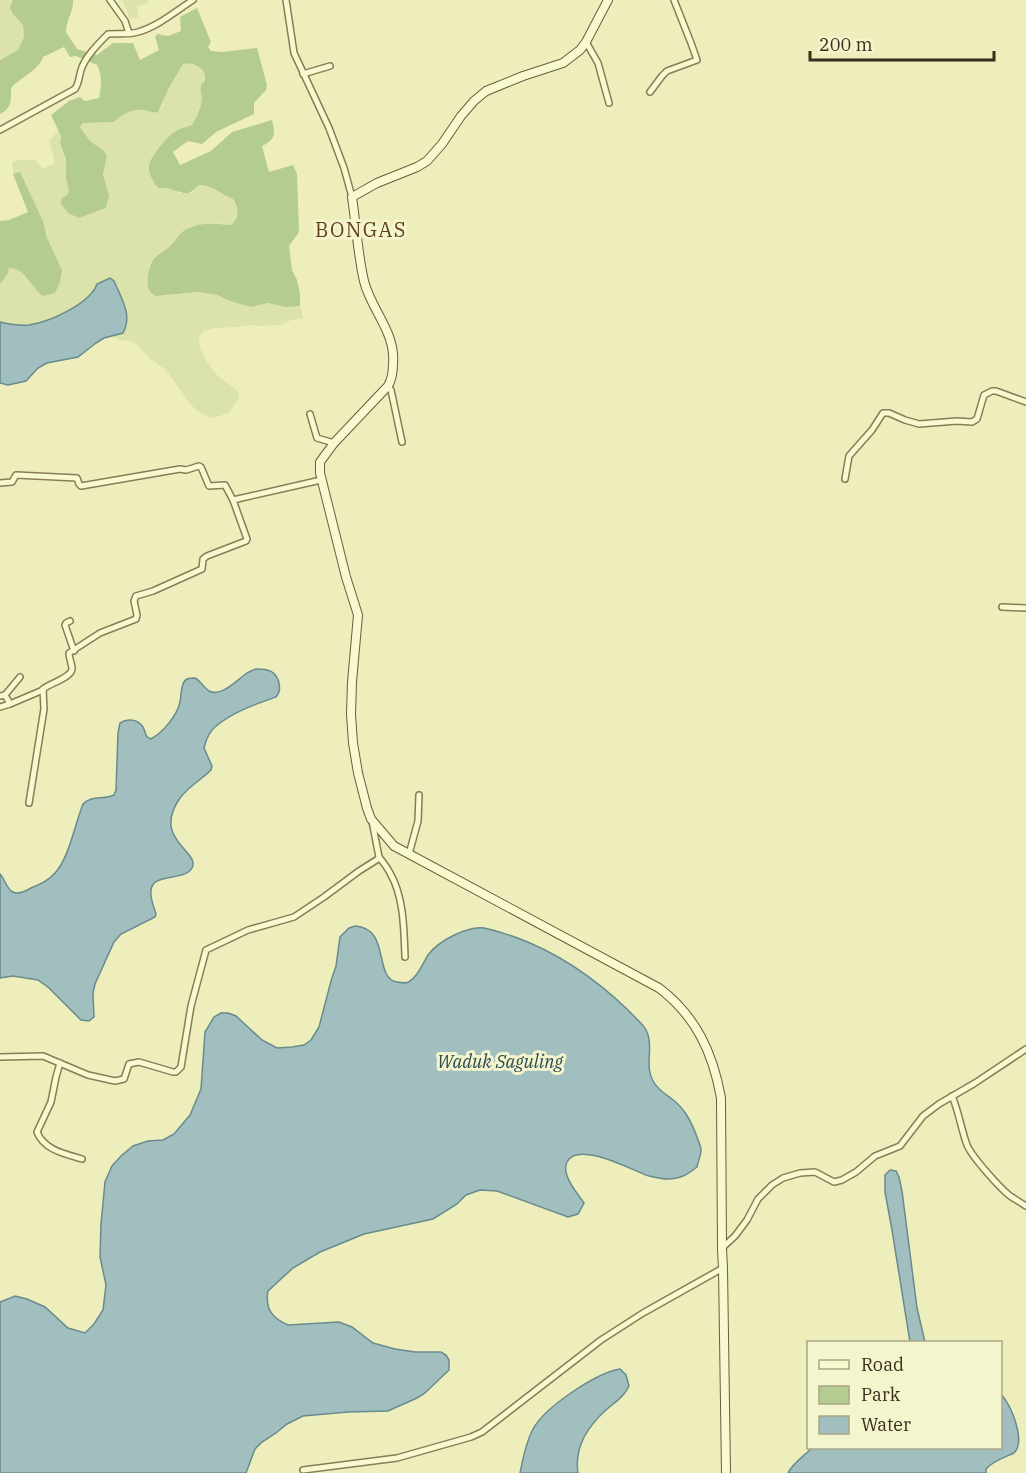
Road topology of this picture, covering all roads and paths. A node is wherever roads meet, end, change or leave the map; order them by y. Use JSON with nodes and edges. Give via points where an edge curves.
{"nodes":[{"id":1,"x":110,"y":0,"type":"edge"},
{"id":2,"x":193,"y":0,"type":"edge"},
{"id":3,"x":286,"y":0,"type":"edge"},
{"id":4,"x":608,"y":0,"type":"edge"},
{"id":5,"x":674,"y":0,"type":"edge"},
{"id":6,"x":129,"y":33,"type":"junction"},
{"id":7,"x":586,"y":42,"type":"junction"},
{"id":8,"x":330,"y":66,"type":"dead end"},
{"id":9,"x":303,"y":74,"type":"junction"},
{"id":10,"x":650,"y":92,"type":"dead end"},
{"id":11,"x":609,"y":103,"type":"dead end"},
{"id":12,"x":0,"y":130,"type":"edge"},
{"id":13,"x":352,"y":197,"type":"junction"},
{"id":14,"x":387,"y":386,"type":"junction"},
{"id":15,"x":1026,"y":402,"type":"edge"},
{"id":16,"x":310,"y":414,"type":"dead end"},
{"id":17,"x":402,"y":442,"type":"dead end"},
{"id":18,"x":334,"y":443,"type":"junction"},
{"id":19,"x":845,"y":479,"type":"dead end"},
{"id":20,"x":321,"y":480,"type":"junction"},
{"id":21,"x":0,"y":483,"type":"edge"},
{"id":22,"x":233,"y":500,"type":"junction"},
{"id":23,"x":1002,"y":607,"type":"dead end"},
{"id":24,"x":1026,"y":608,"type":"edge"},
{"id":25,"x":70,"y":621,"type":"dead end"},
{"id":26,"x":74,"y":651,"type":"junction"},
{"id":27,"x":20,"y":677,"type":"dead end"},
{"id":28,"x":43,"y":690,"type":"junction"},
{"id":29,"x":2,"y":696,"type":"edge"},
{"id":30,"x":10,"y":704,"type":"junction"},
{"id":31,"x":0,"y":707,"type":"edge"},
{"id":32,"x":419,"y":795,"type":"dead end"},
{"id":33,"x":29,"y":803,"type":"dead end"},
{"id":34,"x":371,"y":819,"type":"junction"},
{"id":35,"x":409,"y":854,"type":"junction"},
{"id":36,"x":379,"y":857,"type":"junction"},
{"id":37,"x":405,"y":957,"type":"dead end"},
{"id":38,"x":1026,"y":1049,"type":"edge"},
{"id":39,"x":0,"y":1057,"type":"edge"},
{"id":40,"x":60,"y":1063,"type":"junction"},
{"id":41,"x":952,"y":1096,"type":"junction"},
{"id":42,"x":82,"y":1159,"type":"dead end"},
{"id":43,"x":1026,"y":1206,"type":"edge"},
{"id":44,"x":722,"y":1249,"type":"junction"},
{"id":45,"x":723,"y":1268,"type":"junction"},
{"id":46,"x":303,"y":1470,"type":"dead end"},
{"id":47,"x":726,"y":1473,"type":"edge"}],
"edges":[{"from":1,"to":6,"type":"street"},
{"from":2,"to":6,"type":"street","via":[[142,31]]},
{"from":3,"to":9,"type":"street","via":[[294,53]]},
{"from":4,"to":7,"type":"main road"},
{"from":5,"to":10,"type":"street","via":[[697,60],[667,71]]},
{"from":6,"to":12,"type":"street","via":[[105,37],[90,53],[75,89]]},
{"from":7,"to":11,"type":"street","via":[[598,63]]},
{"from":7,"to":13,"type":"main road","via":[[563,63],[486,91],[461,116],[427,161]]},
{"from":8,"to":9,"type":"street"},
{"from":9,"to":13,"type":"street","via":[[336,145]]},
{"from":13,"to":14,"type":"main road","via":[[365,284],[389,332],[393,349],[393,370]]},
{"from":14,"to":17,"type":"street"},
{"from":14,"to":18,"type":"main road"},
{"from":15,"to":19,"type":"street","via":[[992,391],[984,395],[977,419],[972,422],[912,423],[883,413],[849,456]]},
{"from":16,"to":18,"type":"street","via":[[317,438]]},
{"from":18,"to":20,"type":"main road","via":[[320,462]]},
{"from":20,"to":22,"type":"street"},
{"from":20,"to":34,"type":"main road","via":[[357,611],[351,725],[358,773]]},
{"from":21,"to":22,"type":"street","via":[[12,482],[16,475],[77,478],[81,486],[199,466],[209,486],[225,485]]},
{"from":22,"to":26,"type":"street","via":[[246,541],[207,556],[202,568],[136,596],[136,619],[103,631]]},
{"from":23,"to":24,"type":"street"},
{"from":25,"to":26,"type":"street","via":[[65,626]]},
{"from":26,"to":28,"type":"street","via":[[68,654],[70,674]]},
{"from":27,"to":29,"type":"street"},
{"from":28,"to":30,"type":"street"},
{"from":28,"to":33,"type":"street","via":[[43,716]]},
{"from":29,"to":30,"type":"street"},
{"from":30,"to":31,"type":"street"},
{"from":32,"to":35,"type":"street","via":[[418,821]]},
{"from":34,"to":35,"type":"main road","via":[[394,846]]},
{"from":34,"to":36,"type":"street"},
{"from":35,"to":44,"type":"main road","via":[[659,988],[682,1008],[699,1031],[721,1098]]},
{"from":36,"to":37,"type":"street","via":[[399,896]]},
{"from":36,"to":40,"type":"street","via":[[294,917],[248,930],[206,950],[181,1067],[176,1071],[135,1062],[129,1064],[124,1079],[116,1081]]},
{"from":38,"to":41,"type":"street"},
{"from":39,"to":40,"type":"street","via":[[43,1056]]},
{"from":40,"to":42,"type":"street","via":[[51,1102],[37,1132],[47,1146]]},
{"from":41,"to":43,"type":"street","via":[[968,1148],[976,1160],[1009,1195]]},
{"from":41,"to":44,"type":"street","via":[[923,1116],[900,1146],[875,1156],[842,1180],[834,1182],[815,1172],[800,1173],[772,1185]]},
{"from":44,"to":45,"type":"main road"},
{"from":45,"to":46,"type":"street","via":[[642,1312],[482,1432],[397,1458]]},
{"from":45,"to":47,"type":"main road"}]}
